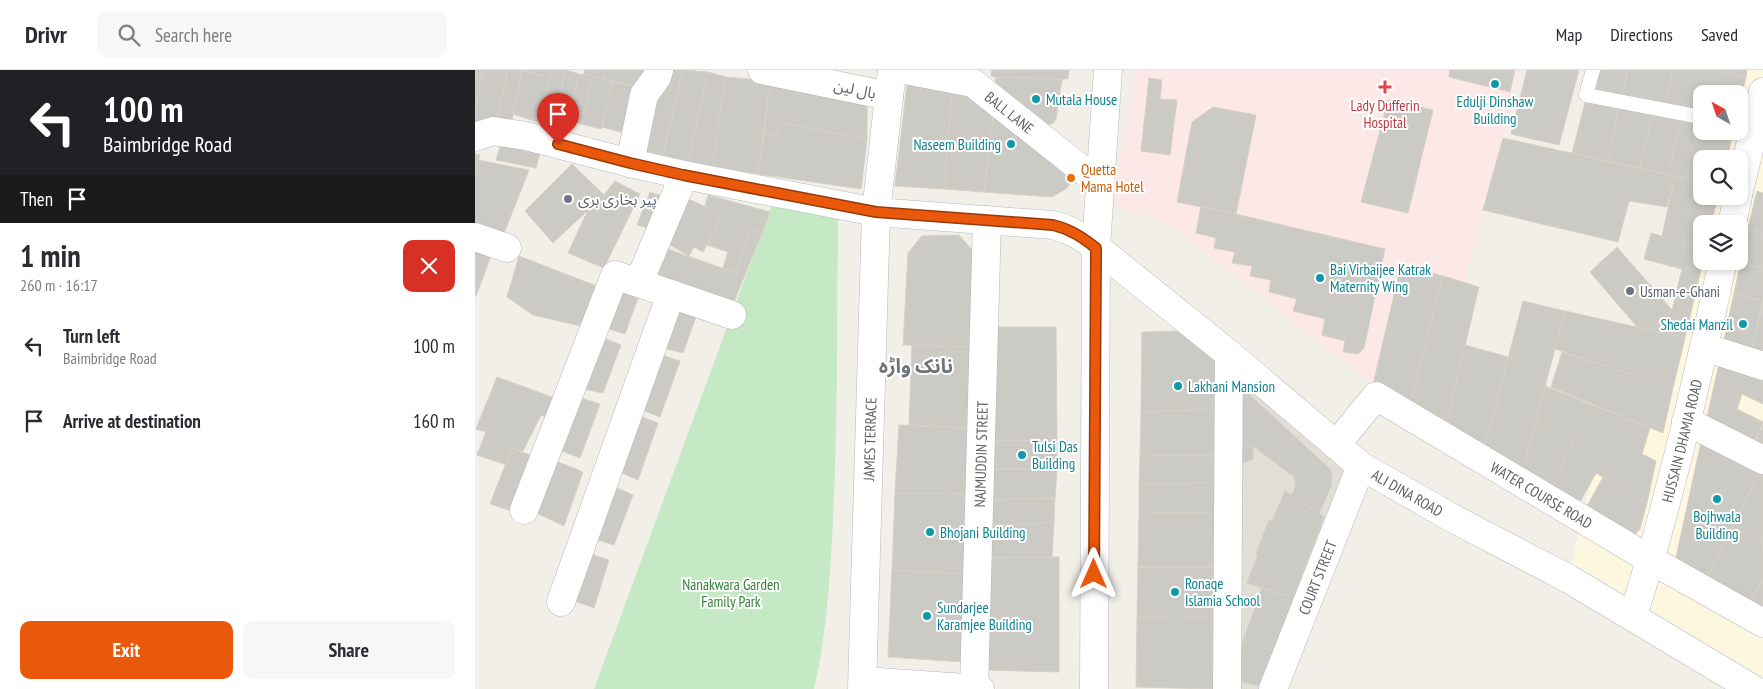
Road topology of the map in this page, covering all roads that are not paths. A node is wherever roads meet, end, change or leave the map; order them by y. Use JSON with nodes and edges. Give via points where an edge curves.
{"nodes":[{"id":1,"x":659,"y":70,"type":"edge"},
{"id":2,"x":762,"y":70,"type":"edge"},
{"id":3,"x":905,"y":70,"type":"edge"},
{"id":4,"x":1108,"y":70,"type":"edge"},
{"id":5,"x":1593,"y":70,"type":"edge"},
{"id":6,"x":974,"y":76,"type":"edge"},
{"id":7,"x":890,"y":83,"type":"edge"},
{"id":8,"x":1762,"y":98,"type":"edge"},
{"id":9,"x":1693,"y":115,"type":"edge"},
{"id":10,"x":1748,"y":122,"type":"edge"},
{"id":11,"x":475,"y":137,"type":"edge"},
{"id":12,"x":630,"y":163,"type":"junction"},
{"id":13,"x":683,"y":175,"type":"junction"},
{"id":14,"x":1100,"y":184,"type":"junction"},
{"id":15,"x":876,"y":212,"type":"junction"},
{"id":16,"x":987,"y":220,"type":"junction"},
{"id":17,"x":475,"y":237,"type":"edge"},
{"id":18,"x":507,"y":248,"type":"dead end"},
{"id":19,"x":1096,"y":248,"type":"junction"},
{"id":20,"x":1721,"y":270,"type":"edge"},
{"id":21,"x":639,"y":282,"type":"junction"},
{"id":22,"x":671,"y":294,"type":"junction"},
{"id":23,"x":732,"y":315,"type":"dead end"},
{"id":24,"x":1704,"y":347,"type":"junction"},
{"id":25,"x":1229,"y":354,"type":"junction"},
{"id":26,"x":1763,"y":366,"type":"edge"},
{"id":27,"x":1686,"y":421,"type":"junction"},
{"id":28,"x":1336,"y":445,"type":"junction"},
{"id":29,"x":1763,"y":460,"type":"edge"},
{"id":30,"x":1361,"y":466,"type":"junction"},
{"id":31,"x":523,"y":510,"type":"dead end"},
{"id":32,"x":1651,"y":560,"type":"junction"},
{"id":33,"x":561,"y":602,"type":"dead end"},
{"id":34,"x":1633,"y":616,"type":"junction"},
{"id":35,"x":1763,"y":623,"type":"edge"},
{"id":36,"x":862,"y":685,"type":"edge"},
{"id":37,"x":974,"y":689,"type":"edge"},
{"id":38,"x":980,"y":689,"type":"edge"},
{"id":39,"x":1093,"y":689,"type":"edge"},
{"id":40,"x":1227,"y":689,"type":"edge"},
{"id":41,"x":1273,"y":689,"type":"edge"},
{"id":42,"x":1753,"y":689,"type":"edge"}],
"edges":[{"from":1,"to":12,"type":"street","via":[[644,95]]},
{"from":2,"to":7,"type":"street","name":"بال لین"},
{"from":3,"to":6,"type":"street","name":"BALL LANE"},
{"from":4,"to":14,"type":"street"},
{"from":5,"to":9,"type":"lane","via":[[1586,95]]},
{"from":6,"to":14,"type":"street","name":"BALL LANE"},
{"from":7,"to":15,"type":"street","name":"JAMES TERRACE"},
{"from":8,"to":10,"type":"street"},
{"from":11,"to":12,"type":"street","name":"ALI DINA ROAD","via":[[493,131],[526,136]]},
{"from":12,"to":13,"type":"street","name":"ALI DINA ROAD"},
{"from":13,"to":15,"type":"street","name":"ALI DINA ROAD"},
{"from":13,"to":21,"type":"street"},
{"from":14,"to":19,"type":"street"},
{"from":15,"to":16,"type":"street","name":"ALI DINA ROAD"},
{"from":15,"to":36,"type":"street","name":"JAMES TERRACE"},
{"from":16,"to":19,"type":"street","name":"ALI DINA ROAD","via":[[1067,228]]},
{"from":16,"to":37,"type":"street","name":"NAJMUDDIN STREET"},
{"from":17,"to":18,"type":"street"},
{"from":19,"to":25,"type":"street","name":"ALI DINA ROAD"},
{"from":19,"to":39,"type":"street"},
{"from":20,"to":24,"type":"street","name":"HUSSAIN DHAMIA ROAD"},
{"from":21,"to":22,"type":"street"},
{"from":21,"to":31,"type":"street","via":[[615,275]]},
{"from":22,"to":23,"type":"street"},
{"from":22,"to":33,"type":"street"},
{"from":24,"to":26,"type":"street"},
{"from":24,"to":27,"type":"street","name":"HUSSAIN DHAMIA ROAD"},
{"from":25,"to":28,"type":"street","name":"ALI DINA ROAD"},
{"from":25,"to":40,"type":"street"},
{"from":27,"to":29,"type":"street"},
{"from":27,"to":32,"type":"street","name":"HUSSAIN DHAMIA ROAD"},
{"from":28,"to":30,"type":"street","name":"ALI DINA ROAD"},
{"from":28,"to":32,"type":"street","name":"WATER COURSE ROAD","via":[[1376,396]]},
{"from":30,"to":34,"type":"street","name":"ALI DINA ROAD"},
{"from":30,"to":41,"type":"street","name":"COURT STREET"},
{"from":32,"to":34,"type":"street","name":"HUSSAIN DHAMIA ROAD"},
{"from":32,"to":35,"type":"street","name":"WATER COURSE ROAD"},
{"from":34,"to":42,"type":"street","name":"ALI DINA ROAD"},
{"from":36,"to":37,"type":"street"},
{"from":37,"to":38,"type":"street"}]}
